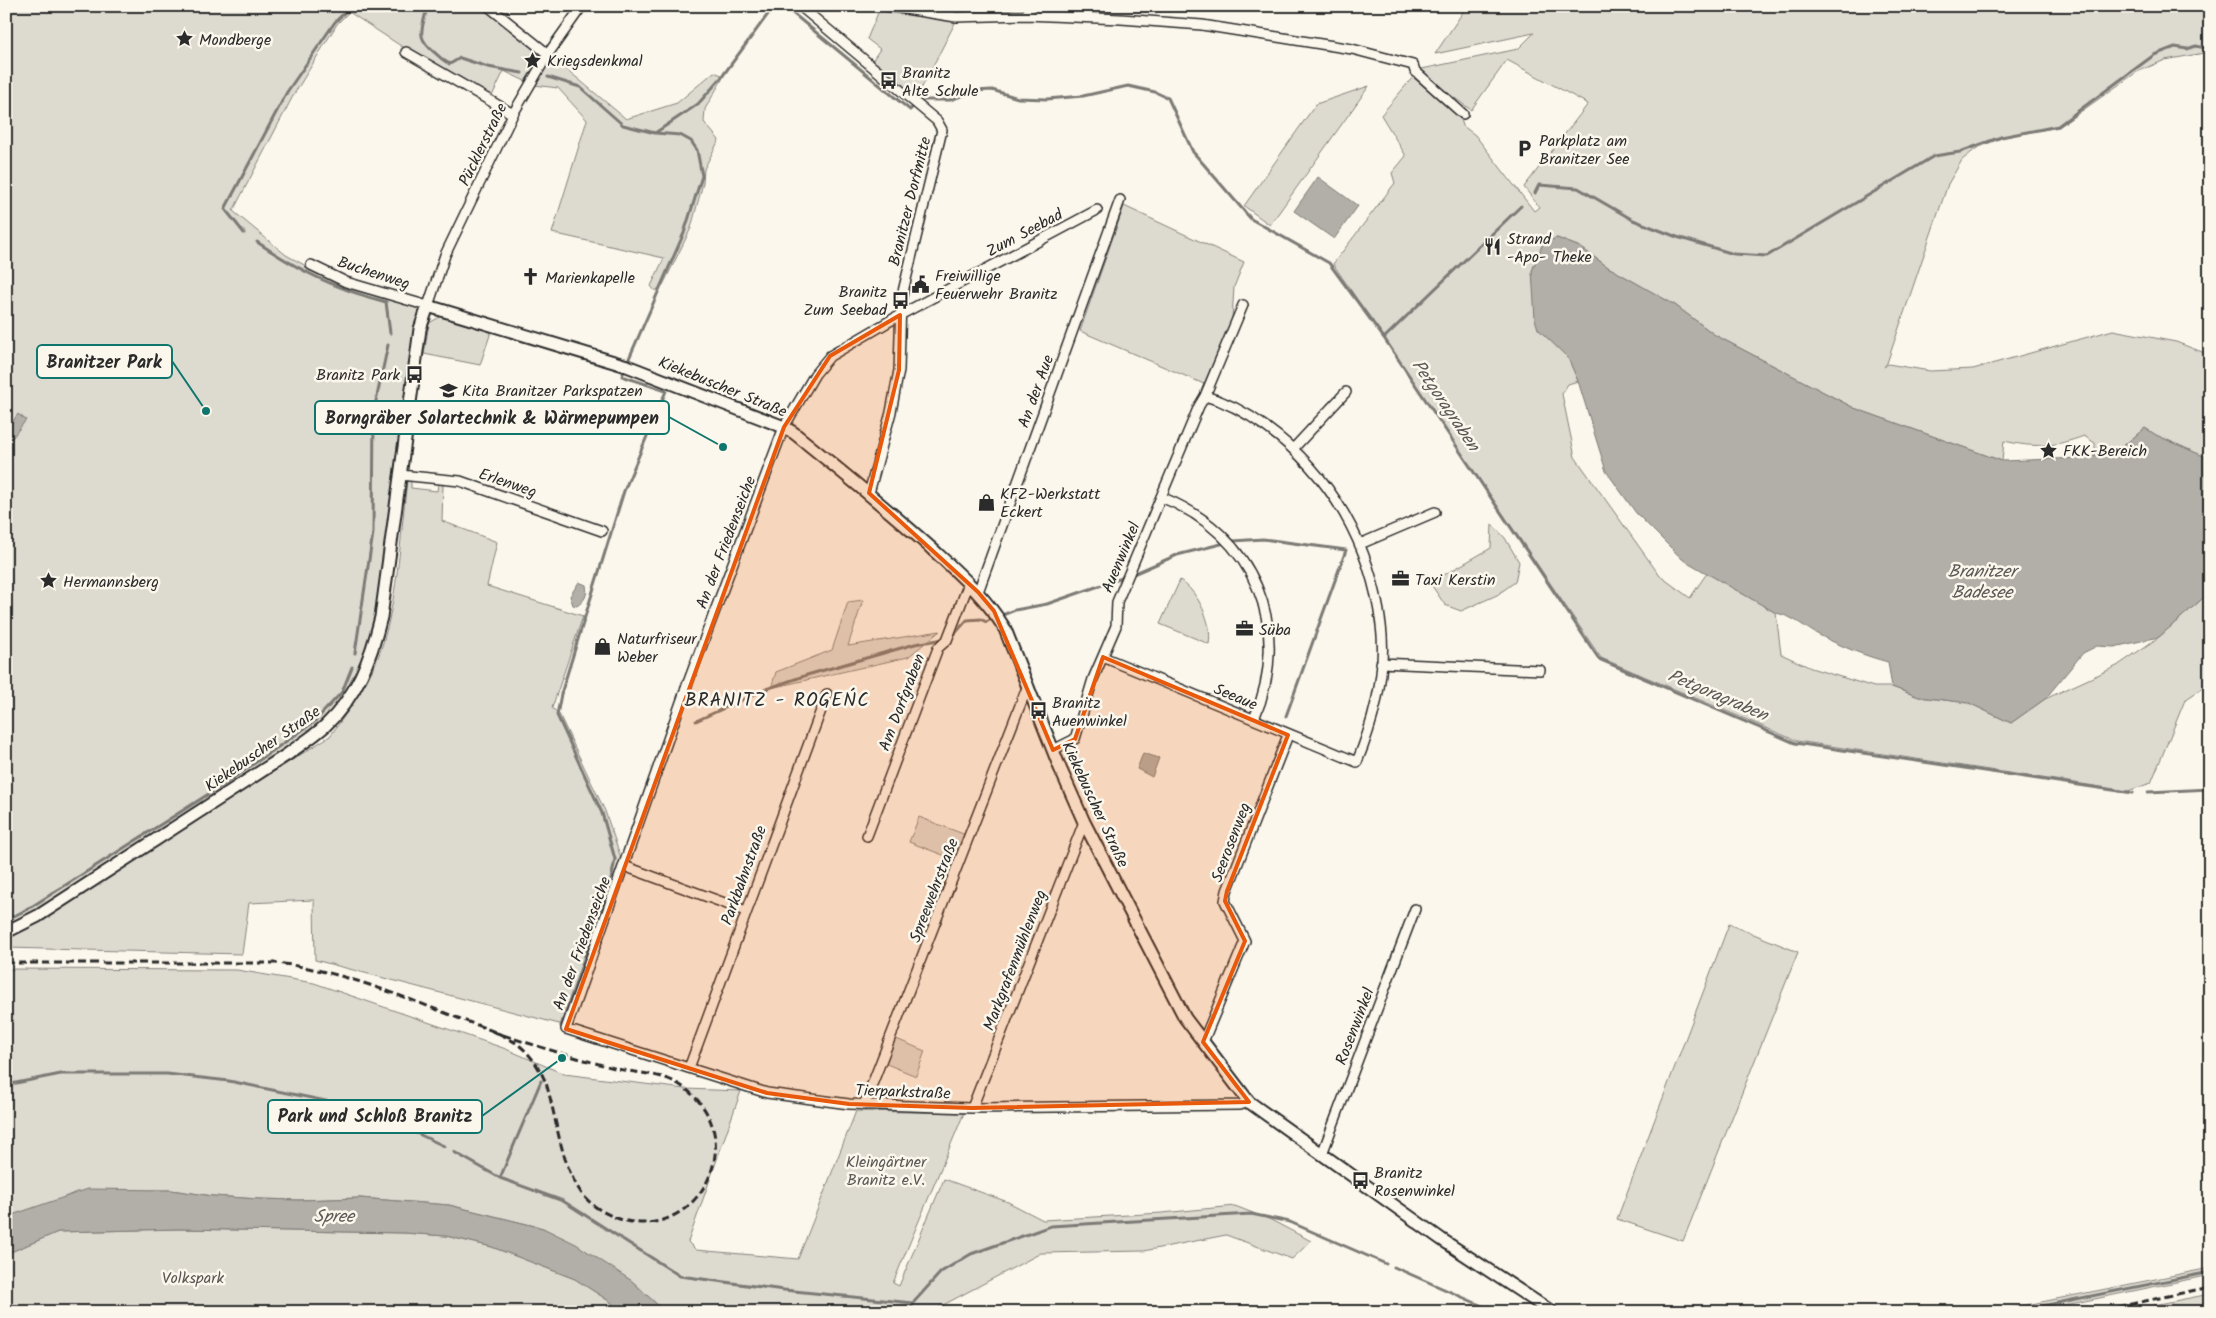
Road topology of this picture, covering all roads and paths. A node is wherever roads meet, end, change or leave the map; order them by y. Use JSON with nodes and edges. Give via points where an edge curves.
{"nodes":[{"id":1,"x":488,"y":6,"type":"edge"},
{"id":2,"x":582,"y":6,"type":"edge"},
{"id":3,"x":800,"y":6,"type":"edge"},
{"id":4,"x":817,"y":6,"type":"edge"},
{"id":5,"x":886,"y":6,"type":"edge"},
{"id":6,"x":1031,"y":6,"type":"edge"},
{"id":7,"x":1026,"y":15,"type":"junction"},
{"id":8,"x":811,"y":16,"type":"junction"},
{"id":9,"x":406,"y":52,"type":"dead end"},
{"id":10,"x":548,"y":54,"type":"junction"},
{"id":11,"x":513,"y":114,"type":"junction"},
{"id":12,"x":1463,"y":114,"type":"dead end"},
{"id":13,"x":1120,"y":200,"type":"dead end"},
{"id":14,"x":1097,"y":210,"type":"dead end"},
{"id":15,"x":311,"y":265,"type":"dead end"},
{"id":16,"x":1243,"y":305,"type":"dead end"},
{"id":17,"x":428,"y":306,"type":"junction"},
{"id":18,"x":900,"y":315,"type":"junction"},
{"id":19,"x":1346,"y":392,"type":"dead end"},
{"id":20,"x":1205,"y":396,"type":"junction"},
{"id":21,"x":784,"y":427,"type":"junction"},
{"id":22,"x":1294,"y":449,"type":"junction"},
{"id":23,"x":400,"y":475,"type":"junction"},
{"id":24,"x":869,"y":494,"type":"junction"},
{"id":25,"x":1161,"y":497,"type":"junction"},
{"id":26,"x":1435,"y":512,"type":"dead end"},
{"id":27,"x":602,"y":531,"type":"dead end"},
{"id":28,"x":1360,"y":544,"type":"junction"},
{"id":29,"x":969,"y":583,"type":"junction"},
{"id":30,"x":978,"y":592,"type":"junction"},
{"id":31,"x":1103,"y":657,"type":"junction"},
{"id":32,"x":1381,"y":663,"type":"junction"},
{"id":33,"x":1540,"y":670,"type":"dead end"},
{"id":34,"x":1028,"y":685,"type":"junction"},
{"id":35,"x":827,"y":694,"type":"dead end"},
{"id":36,"x":1254,"y":719,"type":"junction"},
{"id":37,"x":1288,"y":735,"type":"junction"},
{"id":38,"x":1053,"y":750,"type":"junction"},
{"id":39,"x":1084,"y":822,"type":"junction"},
{"id":40,"x":867,"y":836,"type":"dead end"},
{"id":41,"x":624,"y":866,"type":"junction"},
{"id":42,"x":1415,"y":909,"type":"dead end"},
{"id":43,"x":746,"y":911,"type":"junction"},
{"id":44,"x":6,"y":932,"type":"edge"},
{"id":45,"x":566,"y":1030,"type":"joint"},
{"id":46,"x":1203,"y":1042,"type":"junction"},
{"id":47,"x":689,"y":1068,"type":"junction"},
{"id":48,"x":1249,"y":1102,"type":"junction"},
{"id":49,"x":864,"y":1105,"type":"junction"},
{"id":50,"x":972,"y":1108,"type":"junction"},
{"id":51,"x":1322,"y":1154,"type":"junction"},
{"id":52,"x":1552,"y":1312,"type":"edge"}],
"edges":[{"from":1,"to":10,"type":"street"},
{"from":2,"to":10,"type":"street","name":"Pücklerstraße"},
{"from":3,"to":8,"type":"street","name":"Branitzer Dorfmitte"},
{"from":4,"to":8,"type":"street"},
{"from":5,"to":7,"type":"street","via":[[956,17]]},
{"from":6,"to":7,"type":"street"},
{"from":7,"to":12,"type":"street","via":[[1189,24],[1352,49],[1413,65],[1414,71]]},
{"from":8,"to":18,"type":"street","name":"Branitzer Dorfmitte","via":[[940,126],[941,136]]},
{"from":9,"to":11,"type":"street"},
{"from":10,"to":11,"type":"street","name":"Pücklerstraße"},
{"from":11,"to":17,"type":"street","name":"Pücklerstraße","via":[[445,255]]},
{"from":13,"to":30,"type":"street","name":"An der Aue"},
{"from":14,"to":18,"type":"street","name":"Zum Seebad"},
{"from":15,"to":17,"type":"street","name":"Buchenweg","via":[[346,282]]},
{"from":16,"to":20,"type":"street","name":"Auenwinkel"},
{"from":17,"to":21,"type":"street","name":"Kiekebuscher Straße","via":[[627,366]]},
{"from":17,"to":23,"type":"street","name":"Kiekebuscher Straße","via":[[420,329]]},
{"from":18,"to":21,"type":"street","name":"Zum Seebad","via":[[830,356],[815,374]]},
{"from":18,"to":24,"type":"street","name":"Branitzer Dorfmitte","via":[[899,370]]},
{"from":19,"to":22,"type":"street"},
{"from":20,"to":22,"type":"street","via":[[1236,407]]},
{"from":20,"to":25,"type":"street","name":"Auenwinkel"},
{"from":21,"to":24,"type":"street","name":"Kiekebuscher Straße"},
{"from":21,"to":41,"type":"street","name":"An der Friedenseiche"},
{"from":22,"to":28,"type":"street","via":[[1330,489]]},
{"from":23,"to":27,"type":"street","name":"Erlenweg","via":[[460,481]]},
{"from":23,"to":44,"type":"street","name":"Kiekebuscher Straße","via":[[377,632],[360,680],[338,713],[288,754],[38,916]]},
{"from":24,"to":29,"type":"street","name":"Kiekebuscher Straße"},
{"from":25,"to":31,"type":"street","name":"Auenwinkel","via":[[1116,602],[1116,626]]},
{"from":25,"to":36,"type":"street","via":[[1195,514],[1229,543],[1250,570],[1259,589],[1269,634],[1269,652],[1266,682]]},
{"from":26,"to":28,"type":"street"},
{"from":28,"to":32,"type":"street","via":[[1375,592],[1381,626]]},
{"from":29,"to":30,"type":"street","name":"Kiekebuscher Straße"},
{"from":29,"to":40,"type":"street","name":"Am Dorfgraben","via":[[947,640],[938,648]]},
{"from":30,"to":34,"type":"street","name":"Kiekebuscher Straße","via":[[1005,629]]},
{"from":31,"to":36,"type":"street","name":"Seeaue"},
{"from":31,"to":38,"type":"street","name":"Auenwinkel","via":[[1075,739]]},
{"from":32,"to":33,"type":"street"},
{"from":32,"to":37,"type":"street","name":"Seeaue","via":[[1374,713],[1357,762]]},
{"from":34,"to":38,"type":"street","name":"Kiekebuscher Straße"},
{"from":34,"to":49,"type":"street","name":"Spreewehrstraße"},
{"from":35,"to":43,"type":"street","name":"Parkbahnstraße"},
{"from":36,"to":37,"type":"street","name":"Seeaue"},
{"from":37,"to":46,"type":"street","name":"Seerosenweg","via":[[1227,891],[1226,901],[1245,941]]},
{"from":38,"to":39,"type":"street","name":"Kiekebuscher Straße"},
{"from":39,"to":46,"type":"street","name":"Kiekebuscher Straße","via":[[1185,1018]]},
{"from":39,"to":50,"type":"street","name":"Markgrafenmühlenweg"},
{"from":41,"to":43,"type":"street","name":"An der Friedenseiche"},
{"from":41,"to":45,"type":"street","name":"An der Friedenseiche"},
{"from":42,"to":51,"type":"street","name":"Rosenwinkel"},
{"from":43,"to":47,"type":"street","name":"Parkbahnstraße"},
{"from":45,"to":47,"type":"street","name":"Tierparkstraße"},
{"from":46,"to":48,"type":"street","name":"Kiekebuscher Straße"},
{"from":47,"to":49,"type":"street","name":"Tierparkstraße","via":[[784,1096]]},
{"from":48,"to":50,"type":"street","name":"Tierparkstraße","via":[[1240,1105]]},
{"from":48,"to":51,"type":"street","name":"Kiekebuscher Straße"},
{"from":49,"to":50,"type":"street","name":"Tierparkstraße"},
{"from":51,"to":52,"type":"street","name":"Kiekebuscher Straße","via":[[1441,1239]]}]}
